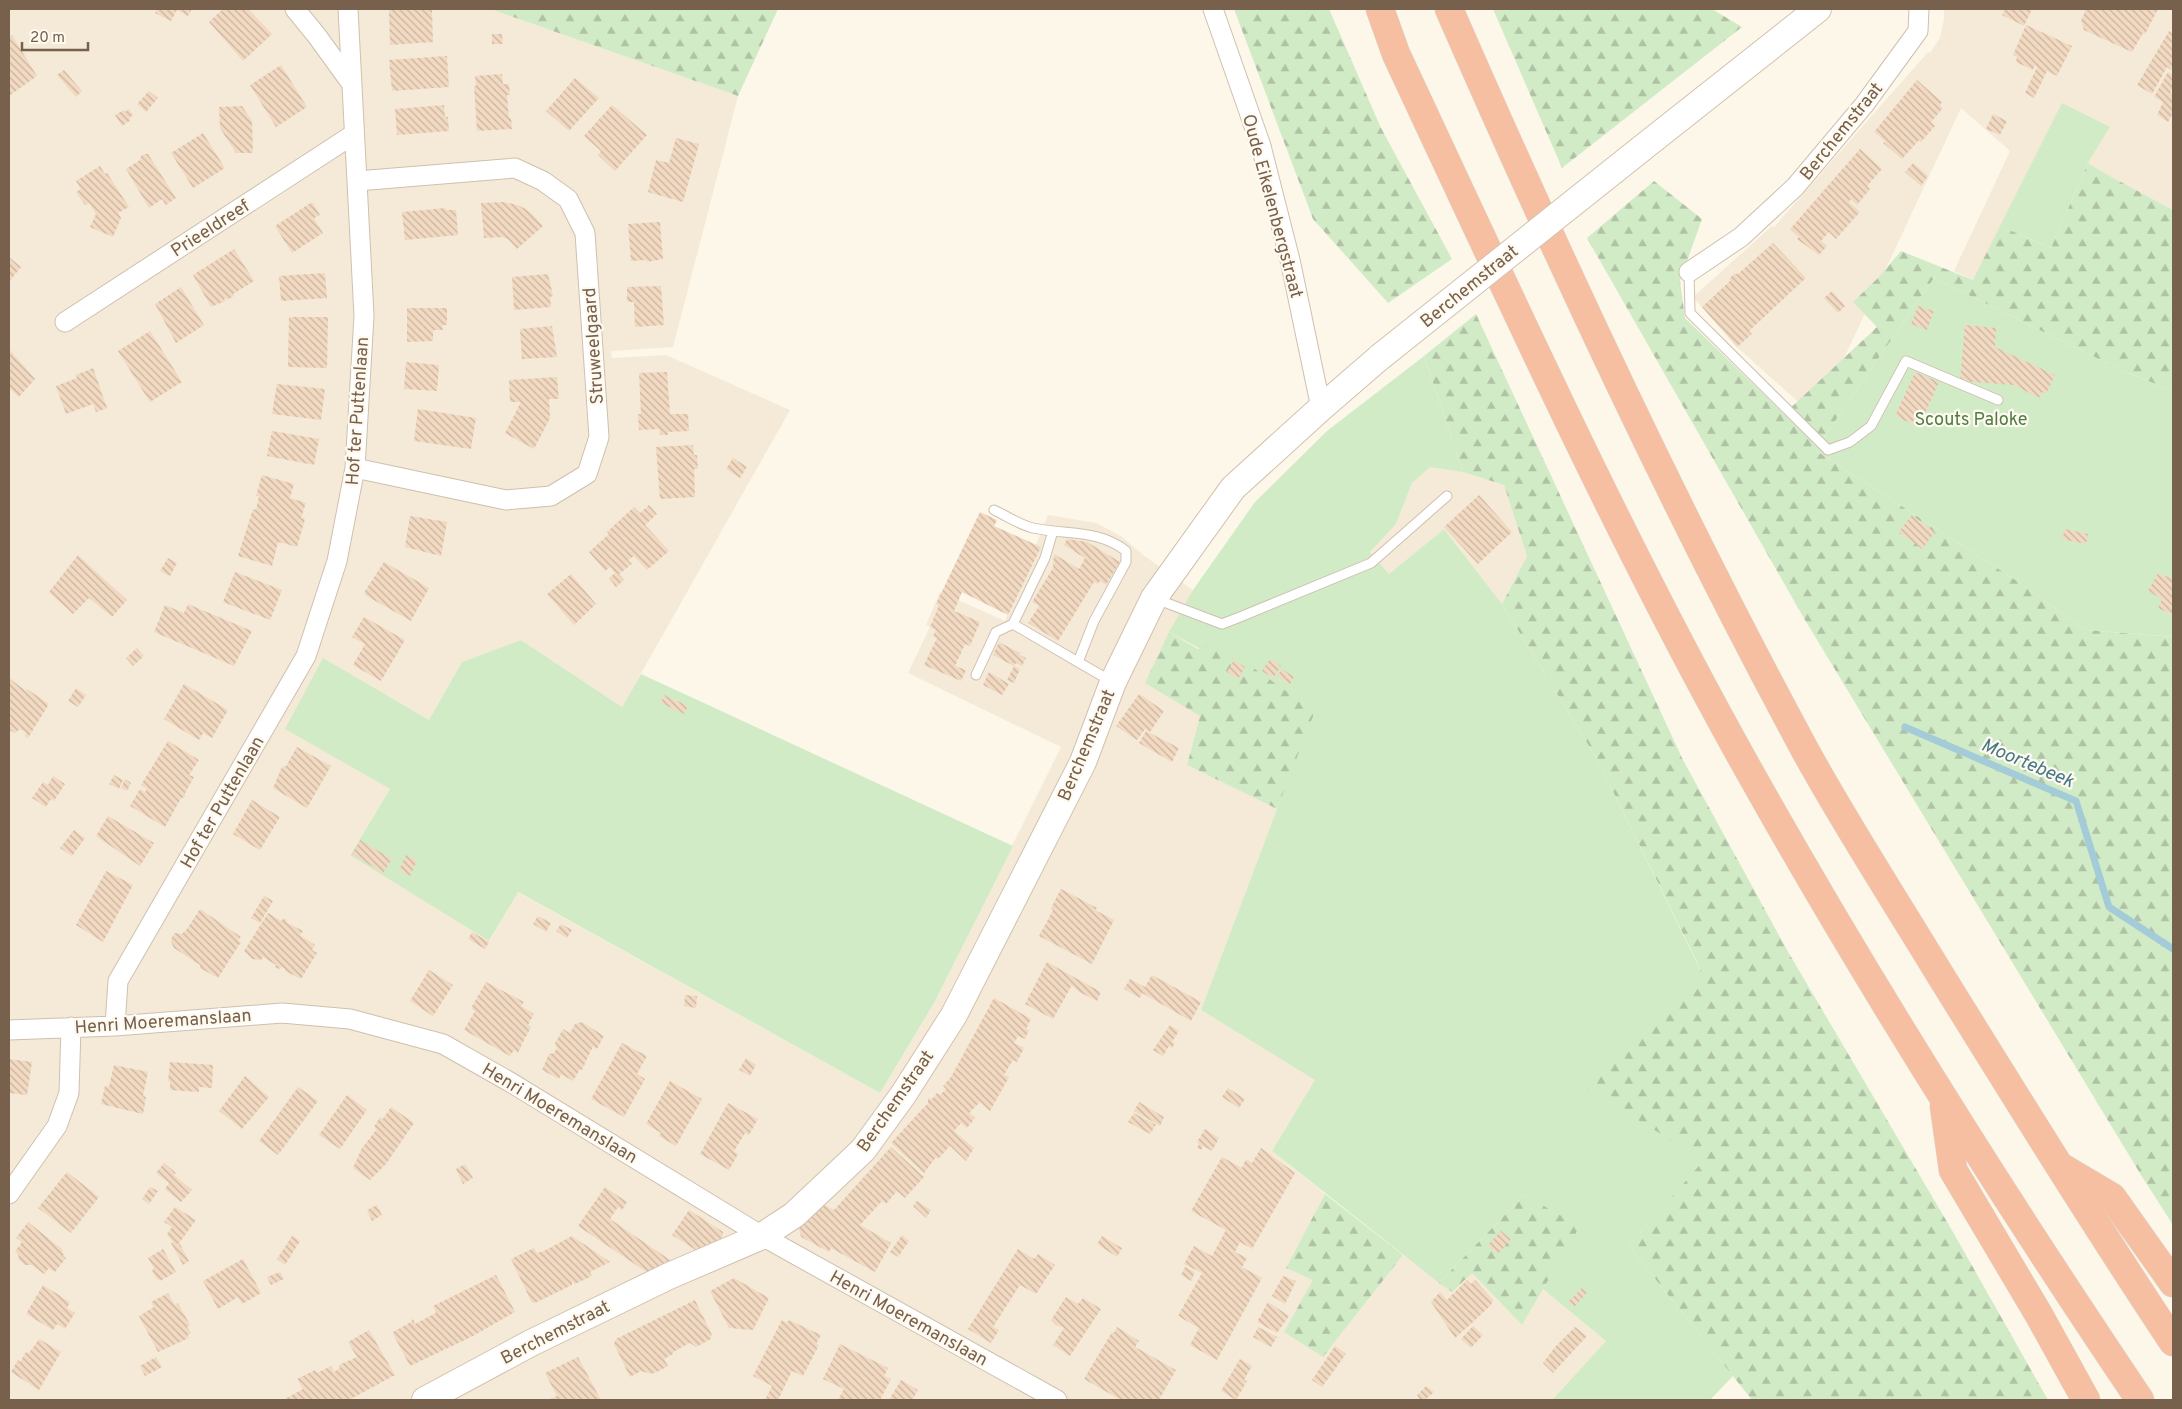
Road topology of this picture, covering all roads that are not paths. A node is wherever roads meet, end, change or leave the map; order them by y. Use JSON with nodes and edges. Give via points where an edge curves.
{"nodes":[{"id":1,"x":295,"y":9,"type":"edge"},
{"id":2,"x":348,"y":9,"type":"edge"},
{"id":3,"x":1213,"y":9,"type":"edge"},
{"id":4,"x":1380,"y":9,"type":"edge"},
{"id":5,"x":1449,"y":9,"type":"edge"},
{"id":6,"x":1818,"y":9,"type":"edge"},
{"id":7,"x":1919,"y":9,"type":"edge"},
{"id":8,"x":351,"y":83,"type":"junction"},
{"id":9,"x":354,"y":134,"type":"junction"},
{"id":10,"x":357,"y":180,"type":"junction"},
{"id":11,"x":1688,"y":272,"type":"joint"},
{"id":12,"x":65,"y":322,"type":"dead end"},
{"id":13,"x":1998,"y":400,"type":"dead end"},
{"id":14,"x":1321,"y":408,"type":"junction"},
{"id":15,"x":356,"y":468,"type":"junction"},
{"id":16,"x":1447,"y":496,"type":"dead end"},
{"id":17,"x":994,"y":510,"type":"dead end"},
{"id":18,"x":1053,"y":531,"type":"junction"},
{"id":19,"x":1154,"y":598,"type":"junction"},
{"id":20,"x":1013,"y":624,"type":"junction"},
{"id":21,"x":1078,"y":662,"type":"junction"},
{"id":22,"x":976,"y":675,"type":"dead end"},
{"id":23,"x":1113,"y":682,"type":"junction"},
{"id":24,"x":114,"y":1026,"type":"junction"},
{"id":25,"x":71,"y":1027,"type":"junction"},
{"id":26,"x":9,"y":1030,"type":"edge"},
{"id":27,"x":1943,"y":1097,"type":"junction"},
{"id":28,"x":2057,"y":1165,"type":"junction"},
{"id":29,"x":9,"y":1194,"type":"edge"},
{"id":30,"x":762,"y":1236,"type":"junction"},
{"id":31,"x":2173,"y":1283,"type":"edge"},
{"id":32,"x":2173,"y":1342,"type":"edge"},
{"id":33,"x":425,"y":1400,"type":"edge"},
{"id":34,"x":1057,"y":1400,"type":"edge"},
{"id":35,"x":2086,"y":1400,"type":"edge"},
{"id":36,"x":2140,"y":1400,"type":"edge"}],
"edges":[{"from":1,"to":8,"type":"street"},
{"from":2,"to":8,"type":"street","name":"Hof ter Puttenlaan"},
{"from":3,"to":14,"type":"street","name":"Oude Eikelenbergstraat","via":[[1261,146],[1290,260]]},
{"from":4,"to":27,"type":"highway","via":[[1396,54],[1596,480],[1638,562],[1752,776]]},
{"from":5,"to":28,"type":"highway","via":[[1539,213],[1706,563],[1808,754],[1872,864]]},
{"from":6,"to":14,"type":"street","name":"Berchemstraat","bridge":true,"via":[[1380,357]]},
{"from":7,"to":11,"type":"street","name":"Berchemstraat","via":[[1918,31],[1864,105],[1795,187],[1741,237]]},
{"from":8,"to":9,"type":"street","name":"Hof ter Puttenlaan"},
{"from":9,"to":10,"type":"street","name":"Hof ter Puttenlaan"},
{"from":9,"to":12,"type":"street","name":"Prieeldreef"},
{"from":10,"to":15,"type":"street","name":"Hof ter Puttenlaan","via":[[364,316]]},
{"from":10,"to":15,"type":"street","name":"Struweelgaard","via":[[515,168],[543,180],[568,199],[585,233],[599,437],[587,474],[551,496],[506,500]]},
{"from":11,"to":13,"type":"lane","via":[[1690,313],[1828,450],[1850,442],[1871,426],[1906,361]]},
{"from":14,"to":19,"type":"street","name":"Berchemstraat","via":[[1233,488]]},
{"from":15,"to":24,"type":"street","name":"Hof ter Puttenlaan","via":[[337,562],[306,656],[118,981]]},
{"from":16,"to":19,"type":"lane","via":[[1371,563],[1222,624]]},
{"from":17,"to":18,"type":"lane","via":[[1032,528]]},
{"from":18,"to":20,"type":"lane","via":[[1045,558]]},
{"from":18,"to":21,"type":"lane","via":[[1099,537],[1115,542],[1126,552],[1126,562],[1094,621]]},
{"from":19,"to":23,"type":"street","name":"Berchemstraat"},
{"from":20,"to":21,"type":"lane"},
{"from":20,"to":22,"type":"lane","via":[[996,632]]},
{"from":21,"to":23,"type":"lane"},
{"from":23,"to":30,"type":"street","name":"Berchemstraat","via":[[1083,762],[954,1015],[863,1150],[794,1215]]},
{"from":24,"to":25,"type":"street","name":"Henri Moeremanslaan"},
{"from":24,"to":30,"type":"street","name":"Henri Moeremanslaan","via":[[282,1014],[350,1019],[443,1044]]},
{"from":25,"to":26,"type":"street","name":"Henri Moeremanslaan"},
{"from":25,"to":29,"type":"street","via":[[69,1093],[57,1126]]},
{"from":27,"to":35,"type":"highway","via":[[1953,1170]]},
{"from":27,"to":36,"type":"highway"},
{"from":28,"to":31,"type":"highway","via":[[2112,1197]]},
{"from":28,"to":32,"type":"highway"},
{"from":30,"to":33,"type":"street","name":"Berchemstraat","via":[[669,1276],[531,1343]]},
{"from":30,"to":34,"type":"street","name":"Henri Moeremanslaan"}]}
